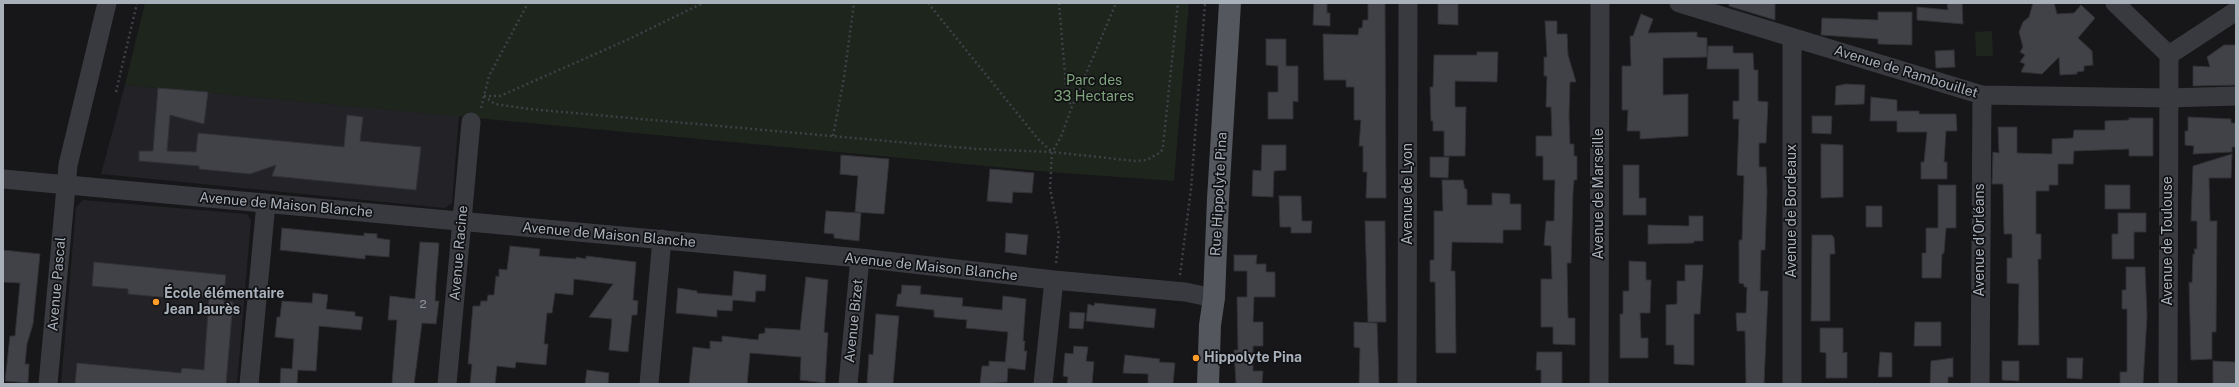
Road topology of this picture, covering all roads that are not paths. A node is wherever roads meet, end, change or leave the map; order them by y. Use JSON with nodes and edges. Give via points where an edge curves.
{"nodes":[{"id":1,"x":107,"y":3,"type":"edge"},
{"id":2,"x":1230,"y":3,"type":"edge"},
{"id":3,"x":1408,"y":3,"type":"edge"},
{"id":4,"x":1600,"y":3,"type":"edge"},
{"id":5,"x":1679,"y":3,"type":"edge"},
{"id":6,"x":2115,"y":3,"type":"edge"},
{"id":7,"x":2236,"y":11,"type":"edge"},
{"id":8,"x":1792,"y":38,"type":"junction"},
{"id":9,"x":2169,"y":55,"type":"junction"},
{"id":10,"x":1982,"y":96,"type":"junction"},
{"id":11,"x":2236,"y":96,"type":"edge"},
{"id":12,"x":2168,"y":98,"type":"junction"},
{"id":13,"x":471,"y":122,"type":"road end"},
{"id":14,"x":3,"y":179,"type":"edge"},
{"id":15,"x":66,"y":184,"type":"junction"},
{"id":16,"x":266,"y":203,"type":"junction"},
{"id":17,"x":462,"y":222,"type":"junction"},
{"id":18,"x":662,"y":239,"type":"junction"},
{"id":19,"x":860,"y":258,"type":"junction"},
{"id":20,"x":1054,"y":280,"type":"junction"},
{"id":21,"x":1214,"y":298,"type":"junction"},
{"id":22,"x":48,"y":384,"type":"edge"},
{"id":23,"x":249,"y":384,"type":"edge"},
{"id":24,"x":447,"y":384,"type":"edge"},
{"id":25,"x":648,"y":384,"type":"edge"},
{"id":26,"x":848,"y":384,"type":"edge"},
{"id":27,"x":1043,"y":384,"type":"edge"},
{"id":28,"x":1208,"y":384,"type":"edge"},
{"id":29,"x":1407,"y":384,"type":"edge"},
{"id":30,"x":1599,"y":384,"type":"edge"},
{"id":31,"x":1792,"y":384,"type":"edge"},
{"id":32,"x":1980,"y":384,"type":"edge"},
{"id":33,"x":2168,"y":384,"type":"edge"}],
"edges":[{"from":1,"to":15,"type":"street","name":"Avenue Pascal","via":[[68,165]]},
{"from":2,"to":21,"type":"main road","name":"Rue Hippolyte Pina"},
{"from":3,"to":29,"type":"street","name":"Avenue de Lyon"},
{"from":4,"to":30,"type":"street","name":"Avenue de Marseille"},
{"from":5,"to":8,"type":"street","name":"Avenue de Rambouillet"},
{"from":6,"to":9,"type":"street"},
{"from":7,"to":9,"type":"street"},
{"from":8,"to":10,"type":"street","name":"Avenue de Rambouillet"},
{"from":8,"to":31,"type":"street","name":"Avenue de Bordeaux"},
{"from":9,"to":12,"type":"street","name":"Avenue de Toulouse"},
{"from":10,"to":12,"type":"street","name":"Avenue de Rambouillet"},
{"from":10,"to":32,"type":"street","name":"Avenue d'Orléans"},
{"from":11,"to":12,"type":"street","name":"Avenue de Rambouillet"},
{"from":12,"to":33,"type":"street","name":"Avenue de Toulouse"},
{"from":13,"to":17,"type":"street","name":"Avenue Racine"},
{"from":14,"to":15,"type":"street","name":"Avenue de Maison Blanche"},
{"from":15,"to":16,"type":"street","name":"Avenue de Maison Blanche"},
{"from":15,"to":22,"type":"street","name":"Avenue Pascal"},
{"from":16,"to":17,"type":"street","name":"Avenue de Maison Blanche"},
{"from":16,"to":23,"type":"street"},
{"from":17,"to":18,"type":"street","name":"Avenue de Maison Blanche"},
{"from":17,"to":24,"type":"street","name":"Avenue Racine"},
{"from":18,"to":19,"type":"street","name":"Avenue de Maison Blanche"},
{"from":18,"to":25,"type":"street"},
{"from":19,"to":20,"type":"street","name":"Avenue de Maison Blanche"},
{"from":19,"to":26,"type":"street","name":"Avenue Bizet"},
{"from":20,"to":21,"type":"street","name":"Avenue de Maison Blanche","via":[[1185,292]]},
{"from":20,"to":27,"type":"street"},
{"from":21,"to":28,"type":"main road","name":"Rue Hippolyte Pina","via":[[1210,325]]}]}
